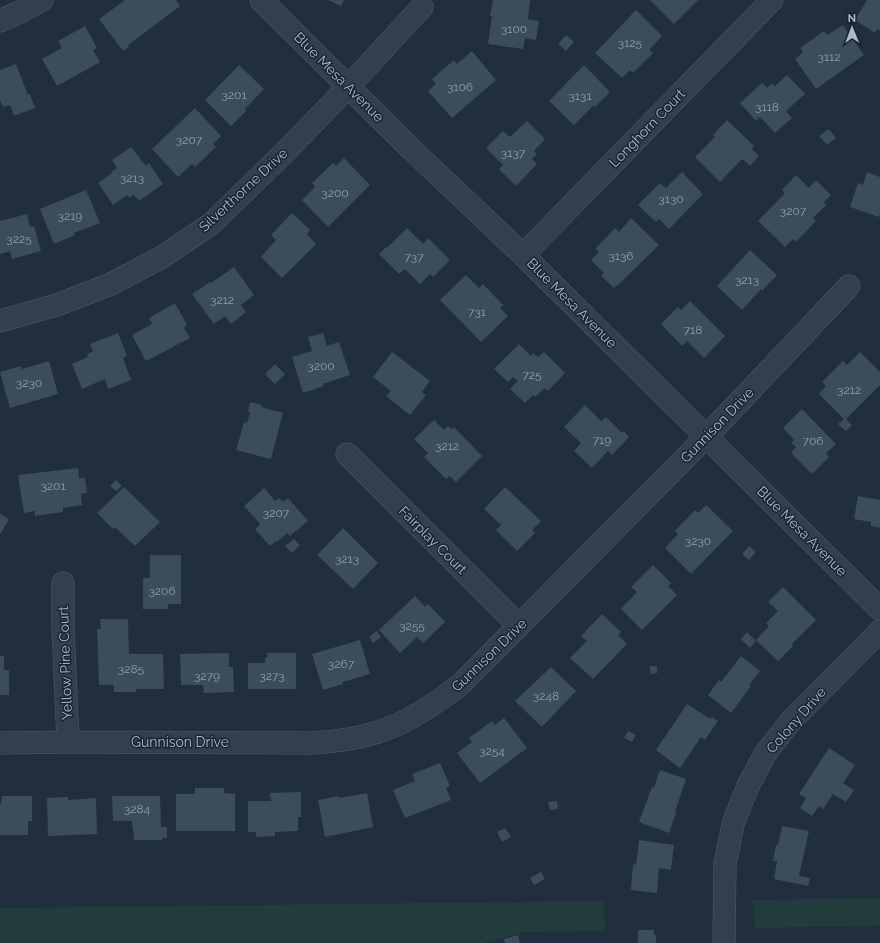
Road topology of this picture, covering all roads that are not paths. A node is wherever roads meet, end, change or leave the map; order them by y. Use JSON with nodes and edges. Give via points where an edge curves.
{"nodes":[{"id":1,"x":42,"y":0,"type":"edge"},
{"id":2,"x":260,"y":0,"type":"edge"},
{"id":3,"x":772,"y":0,"type":"edge"},
{"id":4,"x":422,"y":7,"type":"dead end"},
{"id":5,"x":0,"y":21,"type":"edge"},
{"id":6,"x":348,"y":87,"type":"junction"},
{"id":7,"x":523,"y":255,"type":"junction"},
{"id":8,"x":849,"y":286,"type":"dead end"},
{"id":9,"x":0,"y":321,"type":"edge"},
{"id":10,"x":706,"y":437,"type":"junction"},
{"id":11,"x":347,"y":454,"type":"dead end"},
{"id":12,"x":63,"y":583,"type":"dead end"},
{"id":13,"x":880,"y":609,"type":"edge"},
{"id":14,"x":519,"y":626,"type":"junction"},
{"id":15,"x":880,"y":631,"type":"edge"},
{"id":16,"x":68,"y":742,"type":"junction"},
{"id":17,"x":0,"y":743,"type":"edge"},
{"id":18,"x":724,"y":943,"type":"edge"}],
"edges":[{"from":1,"to":5,"type":"street"},
{"from":2,"to":6,"type":"street","name":"Blue Mesa Avenue"},
{"from":3,"to":7,"type":"street","name":"Longhorn Court"},
{"from":4,"to":6,"type":"street","name":"Silverthorne Drive"},
{"from":6,"to":7,"type":"street","name":"Blue Mesa Avenue"},
{"from":6,"to":9,"type":"street","name":"Silverthorne Drive","via":[[211,224],[162,257],[111,284],[57,305]]},
{"from":7,"to":10,"type":"street","name":"Blue Mesa Avenue"},
{"from":8,"to":10,"type":"street","name":"Gunnison Drive"},
{"from":10,"to":13,"type":"street","name":"Blue Mesa Avenue"},
{"from":10,"to":14,"type":"street","name":"Gunnison Drive"},
{"from":11,"to":14,"type":"street","name":"Fairplay Court"},
{"from":12,"to":16,"type":"street","name":"Yellow Pine Court"},
{"from":14,"to":16,"type":"street","name":"Gunnison Drive","via":[[461,684],[435,704],[404,722],[378,732],[346,740],[314,743]]},
{"from":15,"to":18,"type":"street","name":"Colony Drive","via":[[790,722],[765,754],[748,786],[733,824],[725,864]]},
{"from":16,"to":17,"type":"street","name":"Gunnison Drive"}]}
